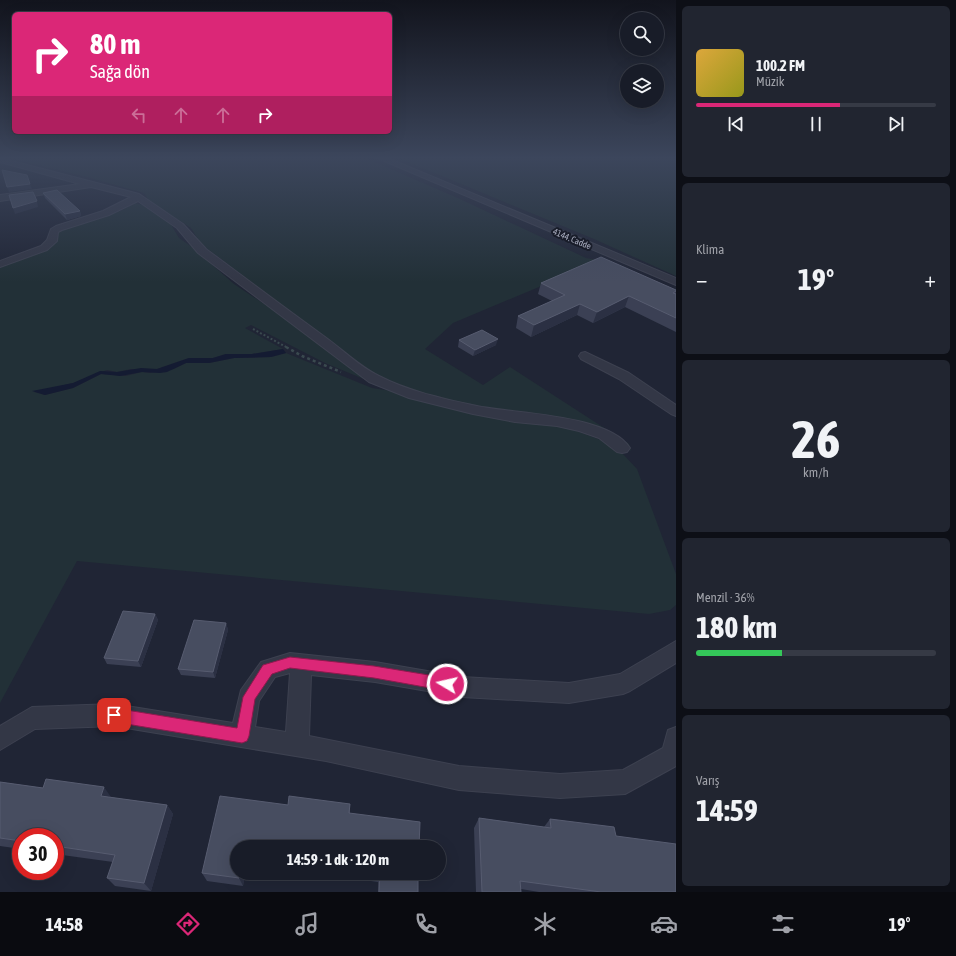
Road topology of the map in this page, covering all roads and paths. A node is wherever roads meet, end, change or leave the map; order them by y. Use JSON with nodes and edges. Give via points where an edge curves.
{"nodes":[{"id":1,"x":135,"y":199,"type":"edge"},
{"id":2,"x":140,"y":199,"type":"edge"},
{"id":3,"x":478,"y":199,"type":"edge"},
{"id":4,"x":0,"y":264,"type":"edge"},
{"id":5,"x":676,"y":282,"type":"edge"},
{"id":6,"x":253,"y":329,"type":"dead end"},
{"id":7,"x":585,"y":356,"type":"dead end"},
{"id":8,"x":346,"y":374,"type":"dead end"},
{"id":9,"x":676,"y":411,"type":"edge"},
{"id":10,"x":622,"y":448,"type":"dead end"},
{"id":11,"x":676,"y":650,"type":"edge"},
{"id":12,"x":301,"y":664,"type":"junction"},
{"id":13,"x":242,"y":736,"type":"junction"},
{"id":14,"x":676,"y":738,"type":"edge"},
{"id":15,"x":0,"y":739,"type":"edge"},
{"id":16,"x":297,"y":745,"type":"junction"}],
"edges":[{"from":1,"to":4,"type":"street","via":[[116,210],[59,228],[54,231],[52,241],[44,248]]},
{"from":2,"to":10,"type":"street","via":[[180,226],[202,251],[374,379],[414,395],[474,410],[558,421],[583,427],[604,435]]},
{"from":3,"to":5,"type":"street","name":"4144. Cadde"},
{"from":6,"to":8,"type":"path","via":[[302,356]]},
{"from":7,"to":9,"type":"street","via":[[624,376]]},
{"from":11,"to":12,"type":"street","via":[[623,684],[569,693],[462,687],[374,672]]},
{"from":12,"to":13,"type":"street","via":[[290,663],[268,670],[249,697]]},
{"from":12,"to":16,"type":"street"},
{"from":13,"to":15,"type":"street","via":[[114,715],[32,718]]},
{"from":13,"to":16,"type":"street"},
{"from":14,"to":16,"type":"street","via":[[673,755],[625,782],[560,786],[459,778]]}]}
